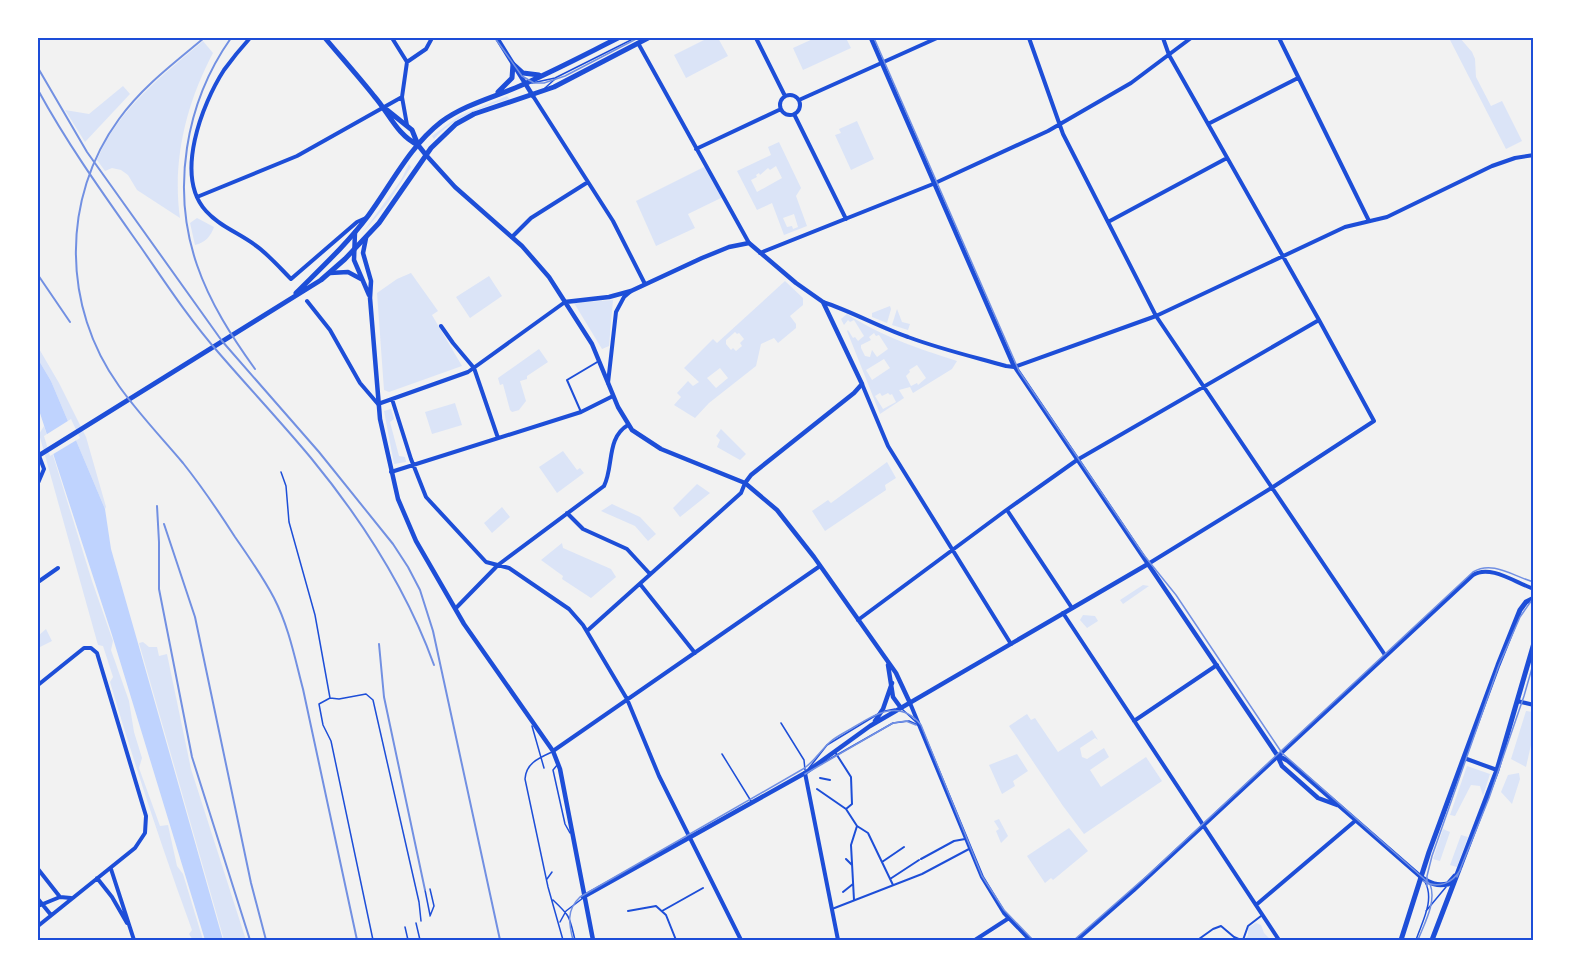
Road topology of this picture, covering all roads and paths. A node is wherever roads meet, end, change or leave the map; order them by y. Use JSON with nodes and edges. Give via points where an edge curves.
{"nodes":[{"id":1,"x":250,"y":38,"type":"edge"},
{"id":2,"x":325,"y":38,"type":"edge"},
{"id":3,"x":392,"y":38,"type":"edge"},
{"id":4,"x":432,"y":38,"type":"edge"},
{"id":5,"x":497,"y":38,"type":"edge"},
{"id":6,"x":618,"y":38,"type":"edge"},
{"id":7,"x":648,"y":38,"type":"edge"},
{"id":8,"x":756,"y":38,"type":"edge"},
{"id":9,"x":871,"y":38,"type":"edge"},
{"id":10,"x":938,"y":38,"type":"edge"},
{"id":11,"x":1029,"y":38,"type":"edge"},
{"id":12,"x":1163,"y":38,"type":"edge"},
{"id":13,"x":1191,"y":38,"type":"edge"},
{"id":14,"x":1279,"y":38,"type":"edge"},
{"id":15,"x":636,"y":40,"type":"edge"},
{"id":16,"x":1169,"y":55,"type":"junction"},
{"id":17,"x":407,"y":62,"type":"junction"},
{"id":18,"x":882,"y":62,"type":"junction"},
{"id":19,"x":513,"y":64,"type":"junction"},
{"id":20,"x":543,"y":75,"type":"junction"},
{"id":21,"x":555,"y":78,"type":"junction"},
{"id":22,"x":1298,"y":78,"type":"junction"},
{"id":23,"x":526,"y":83,"type":"junction"},
{"id":24,"x":495,"y":96,"type":"junction"},
{"id":25,"x":533,"y":96,"type":"junction"},
{"id":26,"x":785,"y":96,"type":"junction"},
{"id":27,"x":402,"y":97,"type":"junction"},
{"id":28,"x":799,"y":100,"type":"junction"},
{"id":29,"x":383,"y":106,"type":"junction"},
{"id":30,"x":781,"y":109,"type":"junction"},
{"id":31,"x":794,"y":114,"type":"junction"},
{"id":32,"x":1059,"y":124,"type":"junction"},
{"id":33,"x":1208,"y":124,"type":"junction"},
{"id":34,"x":407,"y":125,"type":"junction"},
{"id":35,"x":418,"y":145,"type":"junction"},
{"id":36,"x":696,"y":149,"type":"junction"},
{"id":37,"x":426,"y":155,"type":"junction"},
{"id":38,"x":1533,"y":155,"type":"edge"},
{"id":39,"x":1227,"y":158,"type":"junction"},
{"id":40,"x":588,"y":182,"type":"junction"},
{"id":41,"x":934,"y":184,"type":"junction"},
{"id":42,"x":197,"y":197,"type":"junction"},
{"id":43,"x":366,"y":218,"type":"junction"},
{"id":44,"x":846,"y":219,"type":"junction"},
{"id":45,"x":1369,"y":221,"type":"junction"},
{"id":46,"x":1108,"y":222,"type":"junction"},
{"id":47,"x":355,"y":232,"type":"junction"},
{"id":48,"x":511,"y":237,"type":"junction"},
{"id":49,"x":366,"y":238,"type":"junction"},
{"id":50,"x":749,"y":243,"type":"junction"},
{"id":51,"x":354,"y":250,"type":"junction"},
{"id":52,"x":760,"y":253,"type":"junction"},
{"id":53,"x":1282,"y":256,"type":"junction"},
{"id":54,"x":330,"y":273,"type":"junction"},
{"id":55,"x":363,"y":282,"type":"junction"},
{"id":56,"x":645,"y":284,"type":"junction"},
{"id":57,"x":631,"y":291,"type":"junction"},
{"id":58,"x":370,"y":298,"type":"junction"},
{"id":59,"x":289,"y":299,"type":"junction"},
{"id":60,"x":307,"y":301,"type":"dead end"},
{"id":61,"x":565,"y":302,"type":"junction"},
{"id":62,"x":823,"y":302,"type":"junction"},
{"id":63,"x":1156,"y":316,"type":"junction"},
{"id":64,"x":1319,"y":320,"type":"junction"},
{"id":65,"x":441,"y":326,"type":"dead end"},
{"id":66,"x":599,"y":361,"type":"junction"},
{"id":67,"x":1014,"y":367,"type":"junction"},
{"id":68,"x":474,"y":368,"type":"junction"},
{"id":69,"x":608,"y":384,"type":"junction"},
{"id":70,"x":862,"y":384,"type":"junction"},
{"id":71,"x":1204,"y":386,"type":"junction"},
{"id":72,"x":613,"y":396,"type":"junction"},
{"id":73,"x":392,"y":399,"type":"junction"},
{"id":74,"x":378,"y":404,"type":"junction"},
{"id":75,"x":581,"y":412,"type":"junction"},
{"id":76,"x":628,"y":425,"type":"junction"},
{"id":77,"x":498,"y":438,"type":"junction"},
{"id":78,"x":38,"y":454,"type":"edge"},
{"id":79,"x":1077,"y":460,"type":"junction"},
{"id":80,"x":415,"y":464,"type":"junction"},
{"id":81,"x":281,"y":472,"type":"dead end"},
{"id":82,"x":391,"y":472,"type":"junction"},
{"id":83,"x":39,"y":481,"type":"edge"},
{"id":84,"x":745,"y":483,"type":"junction"},
{"id":85,"x":1273,"y":488,"type":"junction"},
{"id":86,"x":1007,"y":510,"type":"junction"},
{"id":87,"x":567,"y":513,"type":"junction"},
{"id":88,"x":953,"y":550,"type":"junction"},
{"id":89,"x":1148,"y":564,"type":"junction"},
{"id":90,"x":498,"y":565,"type":"junction"},
{"id":91,"x":820,"y":566,"type":"junction"},
{"id":92,"x":58,"y":568,"type":"dead end"},
{"id":93,"x":650,"y":574,"type":"junction"},
{"id":94,"x":38,"y":582,"type":"edge"},
{"id":95,"x":640,"y":584,"type":"junction"},
{"id":96,"x":1533,"y":589,"type":"edge"},
{"id":97,"x":1533,"y":598,"type":"edge"},
{"id":98,"x":456,"y":608,"type":"junction"},
{"id":99,"x":1072,"y":608,"type":"junction"},
{"id":100,"x":1063,"y":613,"type":"junction"},
{"id":101,"x":858,"y":620,"type":"junction"},
{"id":102,"x":586,"y":631,"type":"junction"},
{"id":103,"x":1533,"y":643,"type":"edge"},
{"id":104,"x":1011,"y":644,"type":"junction"},
{"id":105,"x":695,"y":653,"type":"junction"},
{"id":106,"x":1386,"y":655,"type":"junction"},
{"id":107,"x":887,"y":663,"type":"junction"},
{"id":108,"x":1217,"y":665,"type":"junction"},
{"id":109,"x":892,"y":683,"type":"junction"},
{"id":110,"x":38,"y":685,"type":"edge"},
{"id":111,"x":330,"y":698,"type":"junction"},
{"id":112,"x":627,"y":699,"type":"junction"},
{"id":113,"x":1518,"y":701,"type":"junction"},
{"id":114,"x":910,"y":703,"type":"junction"},
{"id":115,"x":1533,"y":705,"type":"edge"},
{"id":116,"x":901,"y":708,"type":"junction"},
{"id":117,"x":882,"y":712,"type":"junction"},
{"id":118,"x":530,"y":716,"type":"junction"},
{"id":119,"x":1134,"y":721,"type":"junction"},
{"id":120,"x":781,"y":723,"type":"dead end"},
{"id":121,"x":870,"y":726,"type":"junction"},
{"id":122,"x":920,"y":726,"type":"junction"},
{"id":123,"x":553,"y":751,"type":"junction"},
{"id":124,"x":836,"y":753,"type":"junction"},
{"id":125,"x":722,"y":754,"type":"dead end"},
{"id":126,"x":1277,"y":755,"type":"junction"},
{"id":127,"x":541,"y":757,"type":"junction"},
{"id":128,"x":1463,"y":758,"type":"junction"},
{"id":129,"x":544,"y":768,"type":"dead end"},
{"id":130,"x":1497,"y":770,"type":"junction"},
{"id":131,"x":805,"y":773,"type":"junction"},
{"id":132,"x":820,"y":778,"type":"dead end"},
{"id":133,"x":830,"y":780,"type":"dead end"},
{"id":134,"x":817,"y":789,"type":"dead end"},
{"id":135,"x":751,"y":802,"type":"junction"},
{"id":136,"x":846,"y":809,"type":"junction"},
{"id":137,"x":1355,"y":821,"type":"junction"},
{"id":138,"x":1202,"y":825,"type":"junction"},
{"id":139,"x":857,"y":826,"type":"junction"},
{"id":140,"x":689,"y":837,"type":"junction"},
{"id":141,"x":965,"y":838,"type":"junction"},
{"id":142,"x":903,"y":847,"type":"dead end"},
{"id":143,"x":969,"y":849,"type":"junction"},
{"id":144,"x":846,"y":859,"type":"dead end"},
{"id":145,"x":882,"y":862,"type":"junction"},
{"id":146,"x":852,"y":865,"type":"junction"},
{"id":147,"x":38,"y":869,"type":"edge"},
{"id":148,"x":111,"y":869,"type":"junction"},
{"id":149,"x":552,"y":872,"type":"dead end"},
{"id":150,"x":1459,"y":872,"type":"junction"},
{"id":151,"x":1421,"y":877,"type":"junction"},
{"id":152,"x":97,"y":879,"type":"junction"},
{"id":153,"x":890,"y":879,"type":"junction"},
{"id":154,"x":547,"y":880,"type":"junction"},
{"id":155,"x":853,"y":884,"type":"junction"},
{"id":156,"x":1448,"y":884,"type":"junction"},
{"id":157,"x":893,"y":885,"type":"junction"},
{"id":158,"x":703,"y":888,"type":"dead end"},
{"id":159,"x":430,"y":889,"type":"dead end"},
{"id":160,"x":425,"y":890,"type":"dead end"},
{"id":161,"x":878,"y":891,"type":"junction"},
{"id":162,"x":843,"y":892,"type":"dead end"},
{"id":163,"x":881,"y":896,"type":"dead end"},
{"id":164,"x":60,"y":897,"type":"junction"},
{"id":165,"x":583,"y":897,"type":"junction"},
{"id":166,"x":72,"y":898,"type":"junction"},
{"id":167,"x":552,"y":899,"type":"junction"},
{"id":168,"x":854,"y":901,"type":"junction"},
{"id":169,"x":39,"y":903,"type":"edge"},
{"id":170,"x":1256,"y":904,"type":"junction"},
{"id":171,"x":832,"y":910,"type":"junction"},
{"id":172,"x":566,"y":911,"type":"junction"},
{"id":173,"x":628,"y":911,"type":"dead end"},
{"id":174,"x":662,"y":911,"type":"junction"},
{"id":175,"x":1426,"y":911,"type":"junction"},
{"id":176,"x":51,"y":915,"type":"junction"},
{"id":177,"x":1258,"y":917,"type":"junction"},
{"id":178,"x":1009,"y":918,"type":"junction"},
{"id":179,"x":421,"y":921,"type":"dead end"},
{"id":180,"x":416,"y":923,"type":"dead end"},
{"id":181,"x":559,"y":923,"type":"junction"},
{"id":182,"x":38,"y":926,"type":"edge"},
{"id":183,"x":405,"y":927,"type":"dead end"},
{"id":184,"x":130,"y":928,"type":"junction"},
{"id":185,"x":1199,"y":939,"type":"edge"},
{"id":186,"x":134,"y":940,"type":"edge"},
{"id":187,"x":373,"y":940,"type":"edge"},
{"id":188,"x":408,"y":940,"type":"edge"},
{"id":189,"x":420,"y":940,"type":"edge"},
{"id":190,"x":563,"y":940,"type":"edge"},
{"id":191,"x":575,"y":940,"type":"edge"},
{"id":192,"x":593,"y":940,"type":"edge"},
{"id":193,"x":676,"y":940,"type":"edge"},
{"id":194,"x":741,"y":940,"type":"edge"},
{"id":195,"x":838,"y":940,"type":"edge"},
{"id":196,"x":975,"y":940,"type":"edge"},
{"id":197,"x":1030,"y":940,"type":"edge"},
{"id":198,"x":1077,"y":940,"type":"edge"},
{"id":199,"x":1242,"y":940,"type":"edge"},
{"id":200,"x":1279,"y":940,"type":"edge"},
{"id":201,"x":1401,"y":940,"type":"edge"},
{"id":202,"x":1416,"y":940,"type":"edge"},
{"id":203,"x":1432,"y":940,"type":"edge"}],
"edges":[{"from":1,"to":42,"type":"street","via":[[225,70],[204,111],[193,158]]},
{"from":2,"to":29,"type":"main road"},
{"from":3,"to":17,"type":"street"},
{"from":4,"to":17,"type":"street","via":[[426,49]]},
{"from":5,"to":19,"type":"street"},
{"from":6,"to":20,"type":"main road"},
{"from":7,"to":15,"type":"main road"},
{"from":8,"to":26,"type":"street"},
{"from":9,"to":18,"type":"street"},
{"from":10,"to":18,"type":"street"},
{"from":11,"to":32,"type":"street"},
{"from":12,"to":16,"type":"street"},
{"from":13,"to":16,"type":"street"},
{"from":14,"to":22,"type":"street"},
{"from":15,"to":21,"type":"lane"},
{"from":15,"to":25,"type":"main road","via":[[572,79]]},
{"from":15,"to":36,"type":"street"},
{"from":16,"to":32,"type":"street","via":[[1131,83]]},
{"from":16,"to":33,"type":"street"},
{"from":17,"to":27,"type":"street"},
{"from":18,"to":28,"type":"street"},
{"from":18,"to":41,"type":"street"},
{"from":19,"to":20,"type":"main road","via":[[525,74]]},
{"from":19,"to":23,"type":"street"},
{"from":19,"to":24,"type":"main road","via":[[512,78]]},
{"from":20,"to":23,"type":"main road"},
{"from":21,"to":23,"type":"lane"},
{"from":21,"to":25,"type":"lane"},
{"from":22,"to":33,"type":"street"},
{"from":22,"to":45,"type":"street"},
{"from":23,"to":24,"type":"main road"},
{"from":23,"to":25,"type":"street"},
{"from":24,"to":35,"type":"main road","via":[[449,116]]},
{"from":25,"to":37,"type":"main road","via":[[462,120],[443,134]]},
{"from":25,"to":40,"type":"street"},
{"from":26,"to":28,"type":"street","via":[[791,94]]},
{"from":26,"to":30,"type":"street","via":[[780,100]]},
{"from":27,"to":29,"type":"street"},
{"from":27,"to":34,"type":"street"},
{"from":28,"to":31,"type":"street"},
{"from":29,"to":34,"type":"main road"},
{"from":29,"to":35,"type":"main road","via":[[396,127]]},
{"from":29,"to":42,"type":"street","via":[[297,156]]},
{"from":30,"to":31,"type":"street","via":[[785,114]]},
{"from":30,"to":36,"type":"street"},
{"from":31,"to":44,"type":"street"},
{"from":32,"to":41,"type":"street"},
{"from":32,"to":46,"type":"street"},
{"from":33,"to":39,"type":"street"},
{"from":34,"to":35,"type":"main road"},
{"from":35,"to":37,"type":"main road"},
{"from":35,"to":43,"type":"main road"},
{"from":36,"to":50,"type":"street"},
{"from":37,"to":48,"type":"street"},
{"from":37,"to":49,"type":"main road"},
{"from":38,"to":45,"type":"street","via":[[1492,166],[1387,217]]},
{"from":39,"to":46,"type":"street"},
{"from":39,"to":53,"type":"street"},
{"from":40,"to":48,"type":"street","via":[[531,218]]},
{"from":40,"to":56,"type":"street","via":[[625,242]]},
{"from":41,"to":44,"type":"street"},
{"from":41,"to":67,"type":"street"},
{"from":42,"to":43,"type":"street","via":[[207,213],[256,245],[291,279]]},
{"from":43,"to":47,"type":"main road"},
{"from":44,"to":52,"type":"street"},
{"from":45,"to":53,"type":"street","via":[[1345,227]]},
{"from":46,"to":63,"type":"street"},
{"from":47,"to":51,"type":"street"},
{"from":47,"to":59,"type":"main road"},
{"from":48,"to":61,"type":"street","via":[[539,264]]},
{"from":49,"to":51,"type":"main road"},
{"from":49,"to":58,"type":"street","via":[[363,249],[371,281]]},
{"from":50,"to":52,"type":"street"},
{"from":50,"to":56,"type":"street","via":[[729,247]]},
{"from":51,"to":54,"type":"main road"},
{"from":51,"to":55,"type":"street"},
{"from":52,"to":62,"type":"street"},
{"from":53,"to":63,"type":"street"},
{"from":53,"to":64,"type":"street"},
{"from":54,"to":55,"type":"street","via":[[348,272]]},
{"from":54,"to":59,"type":"main road"},
{"from":55,"to":58,"type":"street"},
{"from":56,"to":57,"type":"street"},
{"from":57,"to":61,"type":"street"},
{"from":57,"to":69,"type":"street","via":[[616,312]]},
{"from":58,"to":74,"type":"street"},
{"from":59,"to":78,"type":"main road"},
{"from":60,"to":74,"type":"street"},
{"from":61,"to":66,"type":"street"},
{"from":61,"to":68,"type":"street"},
{"from":62,"to":67,"type":"street","via":[[910,338]]},
{"from":62,"to":70,"type":"street"},
{"from":63,"to":67,"type":"street"},
{"from":63,"to":71,"type":"street"},
{"from":64,"to":71,"type":"street"},
{"from":64,"to":85,"type":"street","via":[[1374,421]]},
{"from":65,"to":68,"type":"street"},
{"from":66,"to":69,"type":"street"},
{"from":66,"to":75,"type":"street","via":[[567,380]]},
{"from":67,"to":79,"type":"street"},
{"from":68,"to":73,"type":"street"},
{"from":68,"to":77,"type":"street"},
{"from":69,"to":72,"type":"street"},
{"from":70,"to":84,"type":"street"},
{"from":70,"to":88,"type":"street","via":[[888,446]]},
{"from":71,"to":79,"type":"street"},
{"from":71,"to":85,"type":"street"},
{"from":72,"to":75,"type":"street"},
{"from":72,"to":76,"type":"street"},
{"from":73,"to":74,"type":"street"},
{"from":73,"to":80,"type":"street"},
{"from":74,"to":82,"type":"street"},
{"from":75,"to":77,"type":"street"},
{"from":76,"to":84,"type":"street","via":[[661,449]]},
{"from":76,"to":87,"type":"street","via":[[614,440],[604,485]]},
{"from":77,"to":80,"type":"street"},
{"from":78,"to":83,"type":"street","via":[[44,467]]},
{"from":79,"to":86,"type":"street"},
{"from":79,"to":89,"type":"street"},
{"from":80,"to":82,"type":"street"},
{"from":80,"to":90,"type":"street","via":[[426,497],[486,562]]},
{"from":81,"to":111,"type":"lane"},
{"from":82,"to":98,"type":"street","via":[[416,541]]},
{"from":84,"to":91,"type":"street","via":[[775,507]]},
{"from":84,"to":93,"type":"street","via":[[741,493]]},
{"from":85,"to":89,"type":"street"},
{"from":85,"to":106,"type":"street"},
{"from":86,"to":88,"type":"street"},
{"from":86,"to":99,"type":"street"},
{"from":87,"to":90,"type":"street"},
{"from":87,"to":93,"type":"street","via":[[583,529],[627,549]]},
{"from":88,"to":101,"type":"street"},
{"from":88,"to":104,"type":"street"},
{"from":89,"to":99,"type":"street"},
{"from":89,"to":108,"type":"street"},
{"from":90,"to":98,"type":"street"},
{"from":90,"to":102,"type":"street","via":[[509,568],[569,609]]},
{"from":91,"to":101,"type":"street"},
{"from":91,"to":105,"type":"street"},
{"from":92,"to":94,"type":"street"},
{"from":93,"to":95,"type":"street"},
{"from":95,"to":102,"type":"street"},
{"from":95,"to":105,"type":"street"},
{"from":96,"to":106,"type":"street","via":[[1492,572],[1476,572]]},
{"from":97,"to":128,"type":"main road","via":[[1520,610]]},
{"from":98,"to":118,"type":"street"},
{"from":99,"to":100,"type":"street"},
{"from":100,"to":104,"type":"street"},
{"from":100,"to":119,"type":"street"},
{"from":101,"to":107,"type":"street"},
{"from":102,"to":112,"type":"street"},
{"from":103,"to":113,"type":"main road"},
{"from":104,"to":114,"type":"street"},
{"from":105,"to":112,"type":"street"},
{"from":106,"to":126,"type":"street"},
{"from":107,"to":109,"type":"street"},
{"from":107,"to":114,"type":"street"},
{"from":108,"to":119,"type":"street"},
{"from":108,"to":126,"type":"street"},
{"from":109,"to":116,"type":"street","via":[[893,697]]},
{"from":109,"to":117,"type":"street"},
{"from":110,"to":148,"type":"street","via":[[84,648],[95,650],[99,657],[146,816],[142,840]]},
{"from":111,"to":179,"type":"lane","via":[[366,694],[373,700]]},
{"from":111,"to":187,"type":"lane","via":[[319,704],[323,725],[332,741]]},
{"from":112,"to":123,"type":"street"},
{"from":112,"to":140,"type":"street"},
{"from":113,"to":115,"type":"street"},
{"from":113,"to":130,"type":"main road"},
{"from":114,"to":116,"type":"street"},
{"from":114,"to":122,"type":"street"},
{"from":116,"to":117,"type":"lane"},
{"from":116,"to":121,"type":"street"},
{"from":116,"to":122,"type":"lane"},
{"from":117,"to":121,"type":"street"},
{"from":117,"to":131,"type":"lane","via":[[827,745]]},
{"from":118,"to":123,"type":"street"},
{"from":118,"to":127,"type":"lane"},
{"from":119,"to":138,"type":"street"},
{"from":120,"to":131,"type":"lane","via":[[804,760]]},
{"from":121,"to":124,"type":"street"},
{"from":122,"to":124,"type":"lane","via":[[909,721],[897,722]]},
{"from":122,"to":141,"type":"street"},
{"from":123,"to":127,"type":"lane"},
{"from":123,"to":165,"type":"street"},
{"from":124,"to":131,"type":"street"},
{"from":124,"to":136,"type":"street","via":[[851,777],[852,804]]},
{"from":125,"to":135,"type":"lane"},
{"from":126,"to":137,"type":"street"},
{"from":126,"to":138,"type":"street"},
{"from":127,"to":129,"type":"lane"},
{"from":127,"to":154,"type":"lane","via":[[527,768],[525,779]]},
{"from":128,"to":130,"type":"street"},
{"from":128,"to":151,"type":"main road"},
{"from":130,"to":150,"type":"main road"},
{"from":131,"to":135,"type":"street"},
{"from":131,"to":171,"type":"street"},
{"from":132,"to":133,"type":"street"},
{"from":134,"to":136,"type":"street"},
{"from":135,"to":140,"type":"street"},
{"from":136,"to":139,"type":"street"},
{"from":137,"to":151,"type":"street"},
{"from":137,"to":170,"type":"street"},
{"from":138,"to":170,"type":"street"},
{"from":138,"to":198,"type":"street"},
{"from":139,"to":145,"type":"street","via":[[868,833]]},
{"from":139,"to":146,"type":"street","via":[[851,845]]},
{"from":140,"to":165,"type":"street"},
{"from":140,"to":194,"type":"street"},
{"from":141,"to":143,"type":"street"},
{"from":141,"to":153,"type":"street","via":[[920,859]]},
{"from":142,"to":145,"type":"street"},
{"from":143,"to":157,"type":"street"},
{"from":143,"to":178,"type":"street","via":[[983,881]]},
{"from":144,"to":146,"type":"street"},
{"from":145,"to":153,"type":"street"},
{"from":146,"to":155,"type":"street"},
{"from":147,"to":164,"type":"street"},
{"from":148,"to":152,"type":"street"},
{"from":148,"to":184,"type":"street"},
{"from":149,"to":154,"type":"lane"},
{"from":150,"to":156,"type":"main road"},
{"from":150,"to":203,"type":"main road"},
{"from":151,"to":156,"type":"main road","via":[[1430,884]]},
{"from":151,"to":175,"type":"lane","via":[[1430,893]]},
{"from":151,"to":201,"type":"main road"},
{"from":152,"to":166,"type":"street"},
{"from":152,"to":184,"type":"street"},
{"from":153,"to":157,"type":"street"},
{"from":154,"to":167,"type":"lane"},
{"from":155,"to":162,"type":"street"},
{"from":155,"to":168,"type":"street"},
{"from":156,"to":175,"type":"lane"},
{"from":157,"to":161,"type":"street"},
{"from":158,"to":174,"type":"street"},
{"from":159,"to":160,"type":"lane","via":[[434,908],[430,916]]},
{"from":161,"to":163,"type":"street"},
{"from":161,"to":168,"type":"street"},
{"from":164,"to":166,"type":"street"},
{"from":164,"to":169,"type":"street"},
{"from":165,"to":172,"type":"lane"},
{"from":165,"to":192,"type":"street"},
{"from":166,"to":176,"type":"street"},
{"from":167,"to":172,"type":"lane"},
{"from":167,"to":181,"type":"lane"},
{"from":168,"to":171,"type":"street"},
{"from":169,"to":176,"type":"street"},
{"from":170,"to":177,"type":"street"},
{"from":171,"to":195,"type":"street"},
{"from":172,"to":181,"type":"lane"},
{"from":172,"to":191,"type":"lane"},
{"from":173,"to":174,"type":"street","via":[[656,906]]},
{"from":174,"to":193,"type":"street"},
{"from":175,"to":202,"type":"lane"},
{"from":176,"to":182,"type":"street"},
{"from":177,"to":199,"type":"street","via":[[1246,928]]},
{"from":177,"to":200,"type":"street"},
{"from":178,"to":196,"type":"street"},
{"from":178,"to":197,"type":"street"},
{"from":180,"to":189,"type":"lane"},
{"from":181,"to":190,"type":"lane"},
{"from":183,"to":188,"type":"lane"},
{"from":184,"to":186,"type":"street"},
{"from":185,"to":199,"type":"street","via":[[1221,926]]}]}
